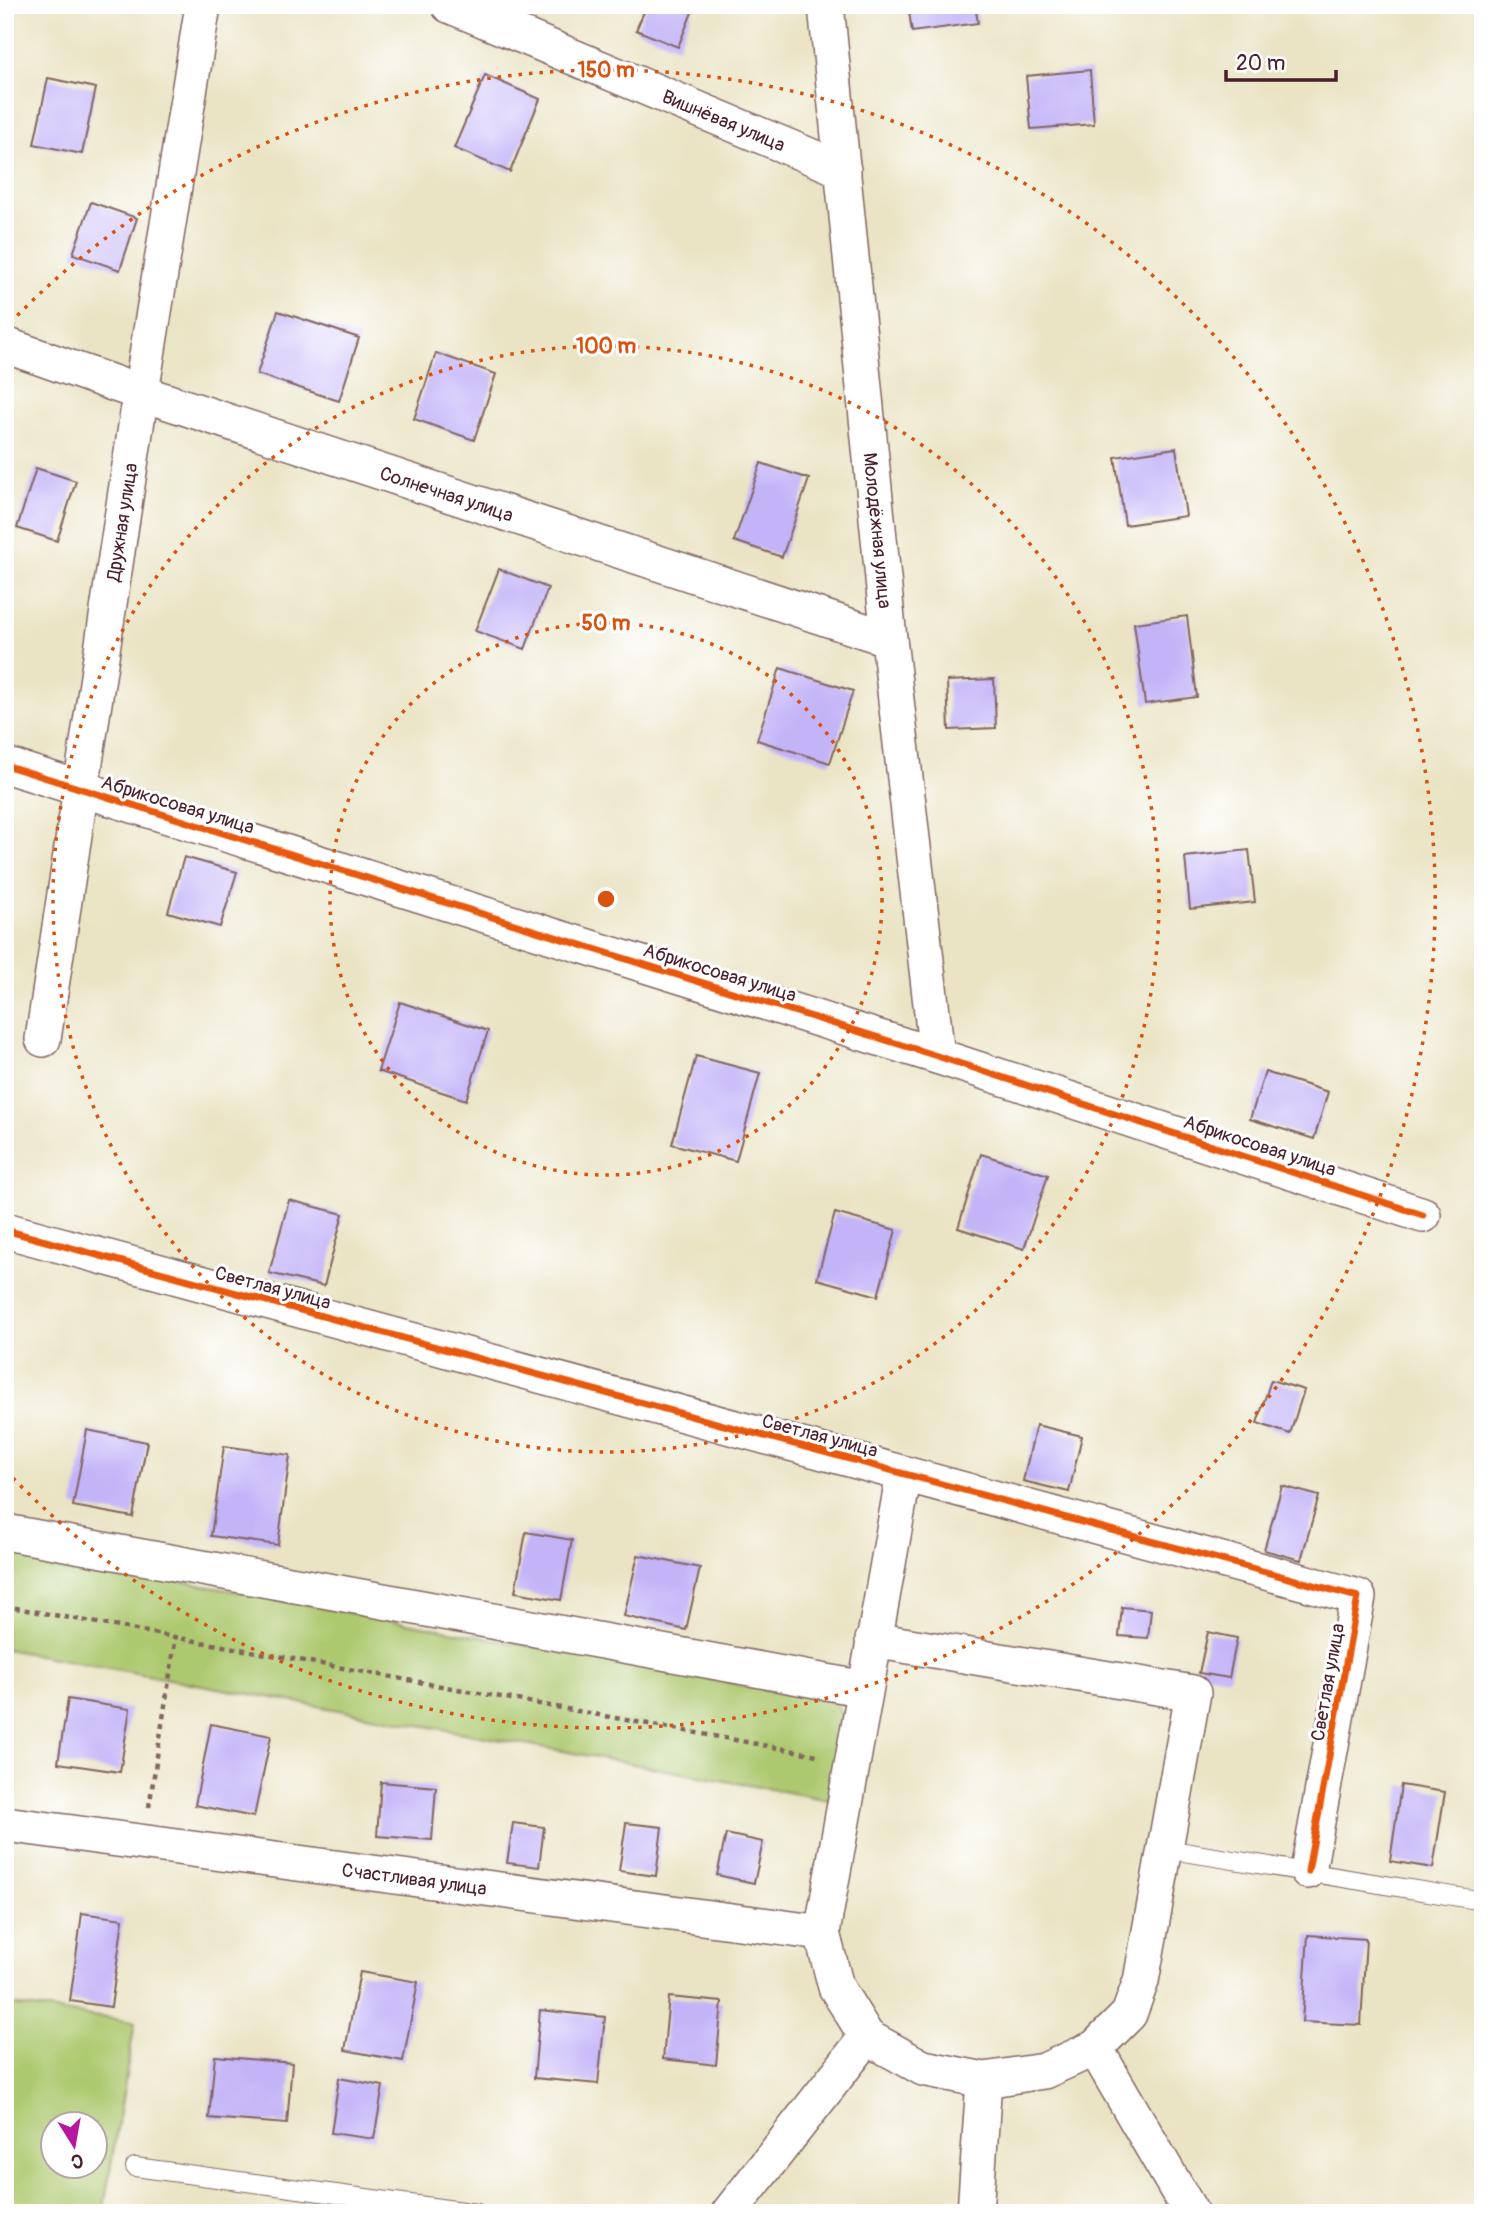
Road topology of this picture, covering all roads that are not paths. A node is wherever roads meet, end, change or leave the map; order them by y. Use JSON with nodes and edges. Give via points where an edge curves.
{"nodes":[{"id":1,"x":203,"y":5,"type":"edge"},
{"id":2,"x":449,"y":5,"type":"edge"},
{"id":3,"x":825,"y":5,"type":"edge"},
{"id":4,"x":843,"y":170,"type":"junction"},
{"id":5,"x":5,"y":345,"type":"edge"},
{"id":6,"x":141,"y":393,"type":"junction"},
{"id":7,"x":889,"y":639,"type":"junction"},
{"id":8,"x":5,"y":765,"type":"edge"},
{"id":9,"x":79,"y":790,"type":"junction"},
{"id":10,"x":43,"y":1039,"type":"dead end"},
{"id":11,"x":937,"y":1056,"type":"junction"},
{"id":12,"x":1423,"y":1214,"type":"dead end"},
{"id":13,"x":5,"y":1230,"type":"edge"},
{"id":14,"x":904,"y":1474,"type":"junction"},
{"id":15,"x":5,"y":1532,"type":"edge"},
{"id":16,"x":873,"y":1640,"type":"junction"},
{"id":17,"x":865,"y":1689,"type":"junction"},
{"id":18,"x":5,"y":1824,"type":"edge"},
{"id":19,"x":1166,"y":1849,"type":"junction"},
{"id":20,"x":1308,"y":1871,"type":"junction"},
{"id":21,"x":1483,"y":1901,"type":"edge"},
{"id":22,"x":822,"y":1933,"type":"junction"},
{"id":23,"x":867,"y":2037,"type":"junction"},
{"id":24,"x":1095,"y":2048,"type":"junction"},
{"id":25,"x":984,"y":2080,"type":"junction"},
{"id":26,"x":135,"y":2167,"type":"dead end"},
{"id":27,"x":477,"y":2213,"type":"edge"},
{"id":28,"x":729,"y":2213,"type":"edge"},
{"id":29,"x":975,"y":2213,"type":"edge"},
{"id":30,"x":1191,"y":2213,"type":"edge"}],
"edges":[{"from":1,"to":6,"type":"street","name":"Дружная улица"},
{"from":2,"to":4,"type":"street","name":"Вишнёвая улица"},
{"from":3,"to":4,"type":"street","name":"Молодёжная улица"},
{"from":4,"to":7,"type":"street","name":"Молодёжная улица"},
{"from":5,"to":6,"type":"street","name":"Солнечная улица"},
{"from":6,"to":7,"type":"street","name":"Солнечная улица"},
{"from":6,"to":9,"type":"street","name":"Дружная улица"},
{"from":7,"to":11,"type":"street","name":"Молодёжная улица"},
{"from":8,"to":9,"type":"street","name":"Абрикосовая улица"},
{"from":9,"to":10,"type":"street","name":"Дружная улица"},
{"from":9,"to":11,"type":"street","name":"Абрикосовая улица"},
{"from":11,"to":12,"type":"street","name":"Абрикосовая улица"},
{"from":13,"to":14,"type":"street","name":"Светлая улица"},
{"from":14,"to":16,"type":"street"},
{"from":14,"to":20,"type":"street","name":"Светлая улица","via":[[1358,1597]]},
{"from":15,"to":17,"type":"street"},
{"from":16,"to":17,"type":"street"},
{"from":16,"to":19,"type":"street","via":[[1193,1693]]},
{"from":17,"to":22,"type":"street"},
{"from":18,"to":22,"type":"street","name":"Счастливая улица"},
{"from":19,"to":20,"type":"lane"},
{"from":19,"to":24,"type":"street","via":[[1142,1981],[1129,2014]]},
{"from":20,"to":21,"type":"lane"},
{"from":22,"to":23,"type":"street","via":[[836,1987]]},
{"from":23,"to":25,"type":"street","via":[[923,2068]]},
{"from":23,"to":28,"type":"street"},
{"from":24,"to":25,"type":"street","via":[[1044,2071]]},
{"from":24,"to":30,"type":"street"},
{"from":25,"to":29,"type":"street"},
{"from":26,"to":27,"type":"lane"}]}
